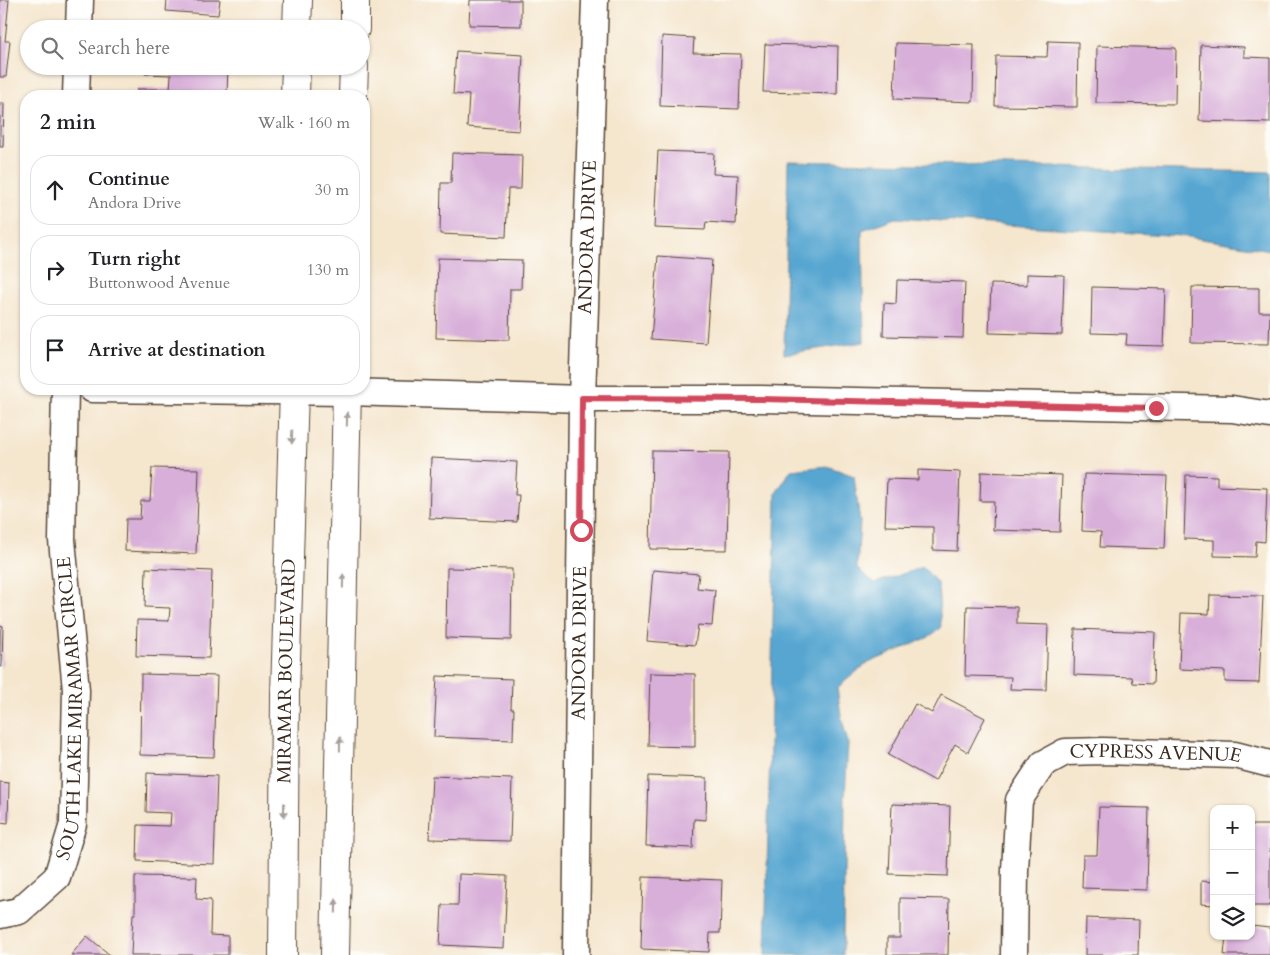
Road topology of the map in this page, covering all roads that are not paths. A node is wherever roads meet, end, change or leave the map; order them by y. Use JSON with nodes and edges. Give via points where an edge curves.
{"nodes":[{"id":1,"x":80,"y":0,"type":"edge"},
{"id":2,"x":298,"y":0,"type":"edge"},
{"id":3,"x":355,"y":0,"type":"edge"},
{"id":4,"x":595,"y":0,"type":"edge"},
{"id":5,"x":79,"y":20,"type":"edge"},
{"id":6,"x":297,"y":20,"type":"edge"},
{"id":7,"x":355,"y":20,"type":"edge"},
{"id":8,"x":77,"y":75,"type":"edge"},
{"id":9,"x":296,"y":75,"type":"edge"},
{"id":10,"x":354,"y":75,"type":"edge"},
{"id":11,"x":76,"y":90,"type":"edge"},
{"id":12,"x":296,"y":90,"type":"edge"},
{"id":13,"x":353,"y":90,"type":"edge"},
{"id":14,"x":370,"y":391,"type":"edge"},
{"id":15,"x":65,"y":395,"type":"edge"},
{"id":16,"x":294,"y":395,"type":"edge"},
{"id":17,"x":347,"y":395,"type":"edge"},
{"id":18,"x":582,"y":398,"type":"junction"},
{"id":19,"x":1270,"y":415,"type":"edge"},
{"id":20,"x":1270,"y":764,"type":"edge"},
{"id":21,"x":0,"y":915,"type":"edge"},
{"id":22,"x":282,"y":955,"type":"edge"},
{"id":23,"x":335,"y":955,"type":"edge"},
{"id":24,"x":576,"y":955,"type":"edge"},
{"id":25,"x":1014,"y":955,"type":"edge"}],
"edges":[{"from":1,"to":5,"type":"street"},
{"from":2,"to":6,"type":"street"},
{"from":3,"to":7,"type":"street"},
{"from":4,"to":18,"type":"street","name":"ANDORA DRIVE"},
{"from":8,"to":11,"type":"street"},
{"from":9,"to":12,"type":"street"},
{"from":10,"to":13,"type":"street"},
{"from":14,"to":18,"type":"street"},
{"from":15,"to":21,"type":"street","name":"SOUTH LAKE MIRAMAR CIRCLE","via":[[62,540],[76,690],[73,824],[57,877],[19,911]]},
{"from":16,"to":22,"type":"street","name":"MIRAMAR BOULEVARD","one_way":true,"via":[[285,694]]},
{"from":23,"to":17,"type":"street","one_way":true},
{"from":18,"to":19,"type":"street","via":[[1222,409]]},
{"from":18,"to":24,"type":"street","name":"ANDORA DRIVE"},
{"from":20,"to":25,"type":"street","name":"CYPRESS AVENUE","via":[[1235,755],[1103,751],[1065,752],[1043,764],[1019,800]]}]}
